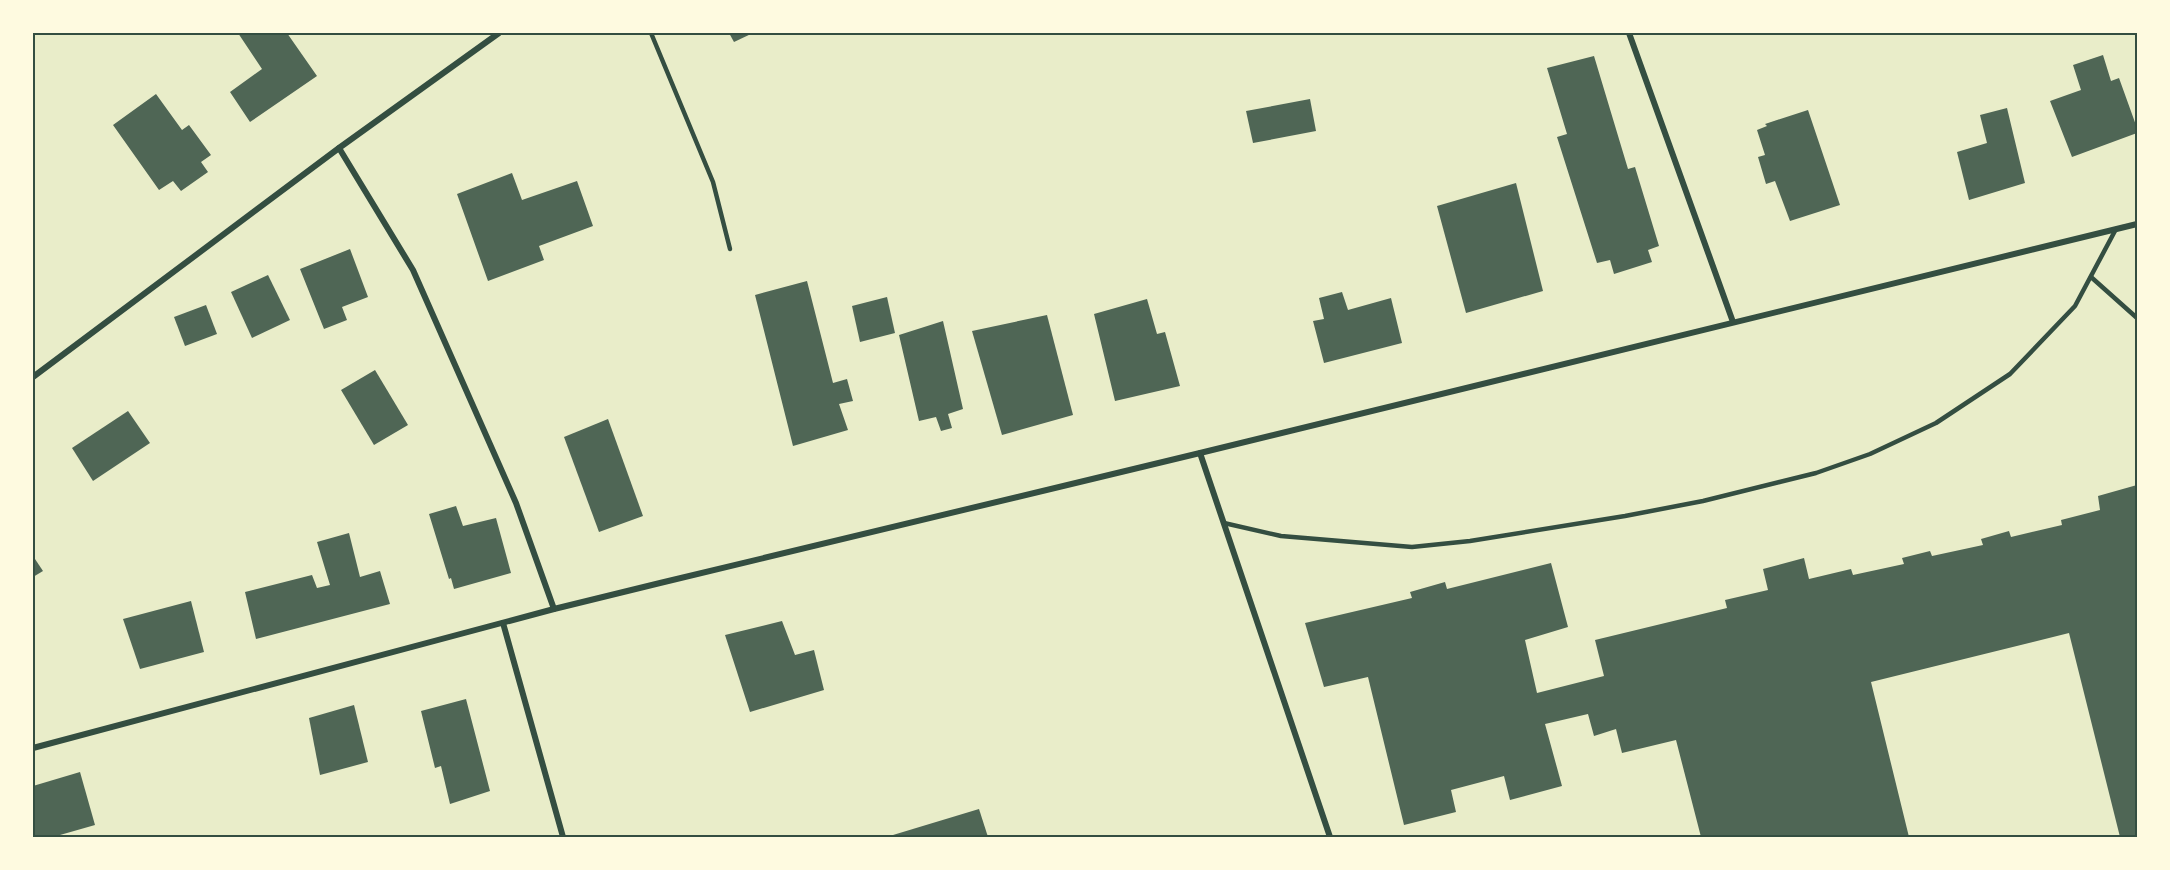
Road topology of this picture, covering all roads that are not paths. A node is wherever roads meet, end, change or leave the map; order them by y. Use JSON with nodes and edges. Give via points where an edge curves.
{"nodes":[{"id":1,"x":499,"y":33,"type":"edge"},
{"id":2,"x":651,"y":33,"type":"edge"},
{"id":3,"x":1629,"y":33,"type":"edge"},
{"id":4,"x":339,"y":148,"type":"junction"},
{"id":5,"x":2137,"y":224,"type":"edge"},
{"id":6,"x":2116,"y":230,"type":"junction"},
{"id":7,"x":730,"y":249,"type":"dead end"},
{"id":8,"x":2091,"y":277,"type":"junction"},
{"id":9,"x":2137,"y":318,"type":"edge"},
{"id":10,"x":1732,"y":322,"type":"junction"},
{"id":11,"x":33,"y":377,"type":"edge"},
{"id":12,"x":1200,"y":453,"type":"junction"},
{"id":13,"x":1224,"y":523,"type":"junction"},
{"id":14,"x":554,"y":609,"type":"junction"},
{"id":15,"x":503,"y":623,"type":"junction"},
{"id":16,"x":33,"y":748,"type":"edge"},
{"id":17,"x":563,"y":837,"type":"edge"},
{"id":18,"x":1330,"y":837,"type":"edge"}],
"edges":[{"from":1,"to":4,"type":"street"},
{"from":2,"to":7,"type":"lane","via":[[713,182]]},
{"from":3,"to":10,"type":"street"},
{"from":4,"to":11,"type":"street"},
{"from":4,"to":14,"type":"street","via":[[413,270],[516,503]]},
{"from":5,"to":6,"type":"street"},
{"from":6,"to":8,"type":"lane"},
{"from":6,"to":10,"type":"street"},
{"from":8,"to":9,"type":"lane"},
{"from":8,"to":13,"type":"lane","via":[[2075,306],[2010,374],[1936,423],[1870,454],[1816,473],[1625,516],[1412,547],[1281,536]]},
{"from":10,"to":12,"type":"street"},
{"from":12,"to":13,"type":"street"},
{"from":12,"to":14,"type":"street"},
{"from":13,"to":18,"type":"street"},
{"from":14,"to":15,"type":"street"},
{"from":15,"to":16,"type":"street"},
{"from":15,"to":17,"type":"street"}]}
